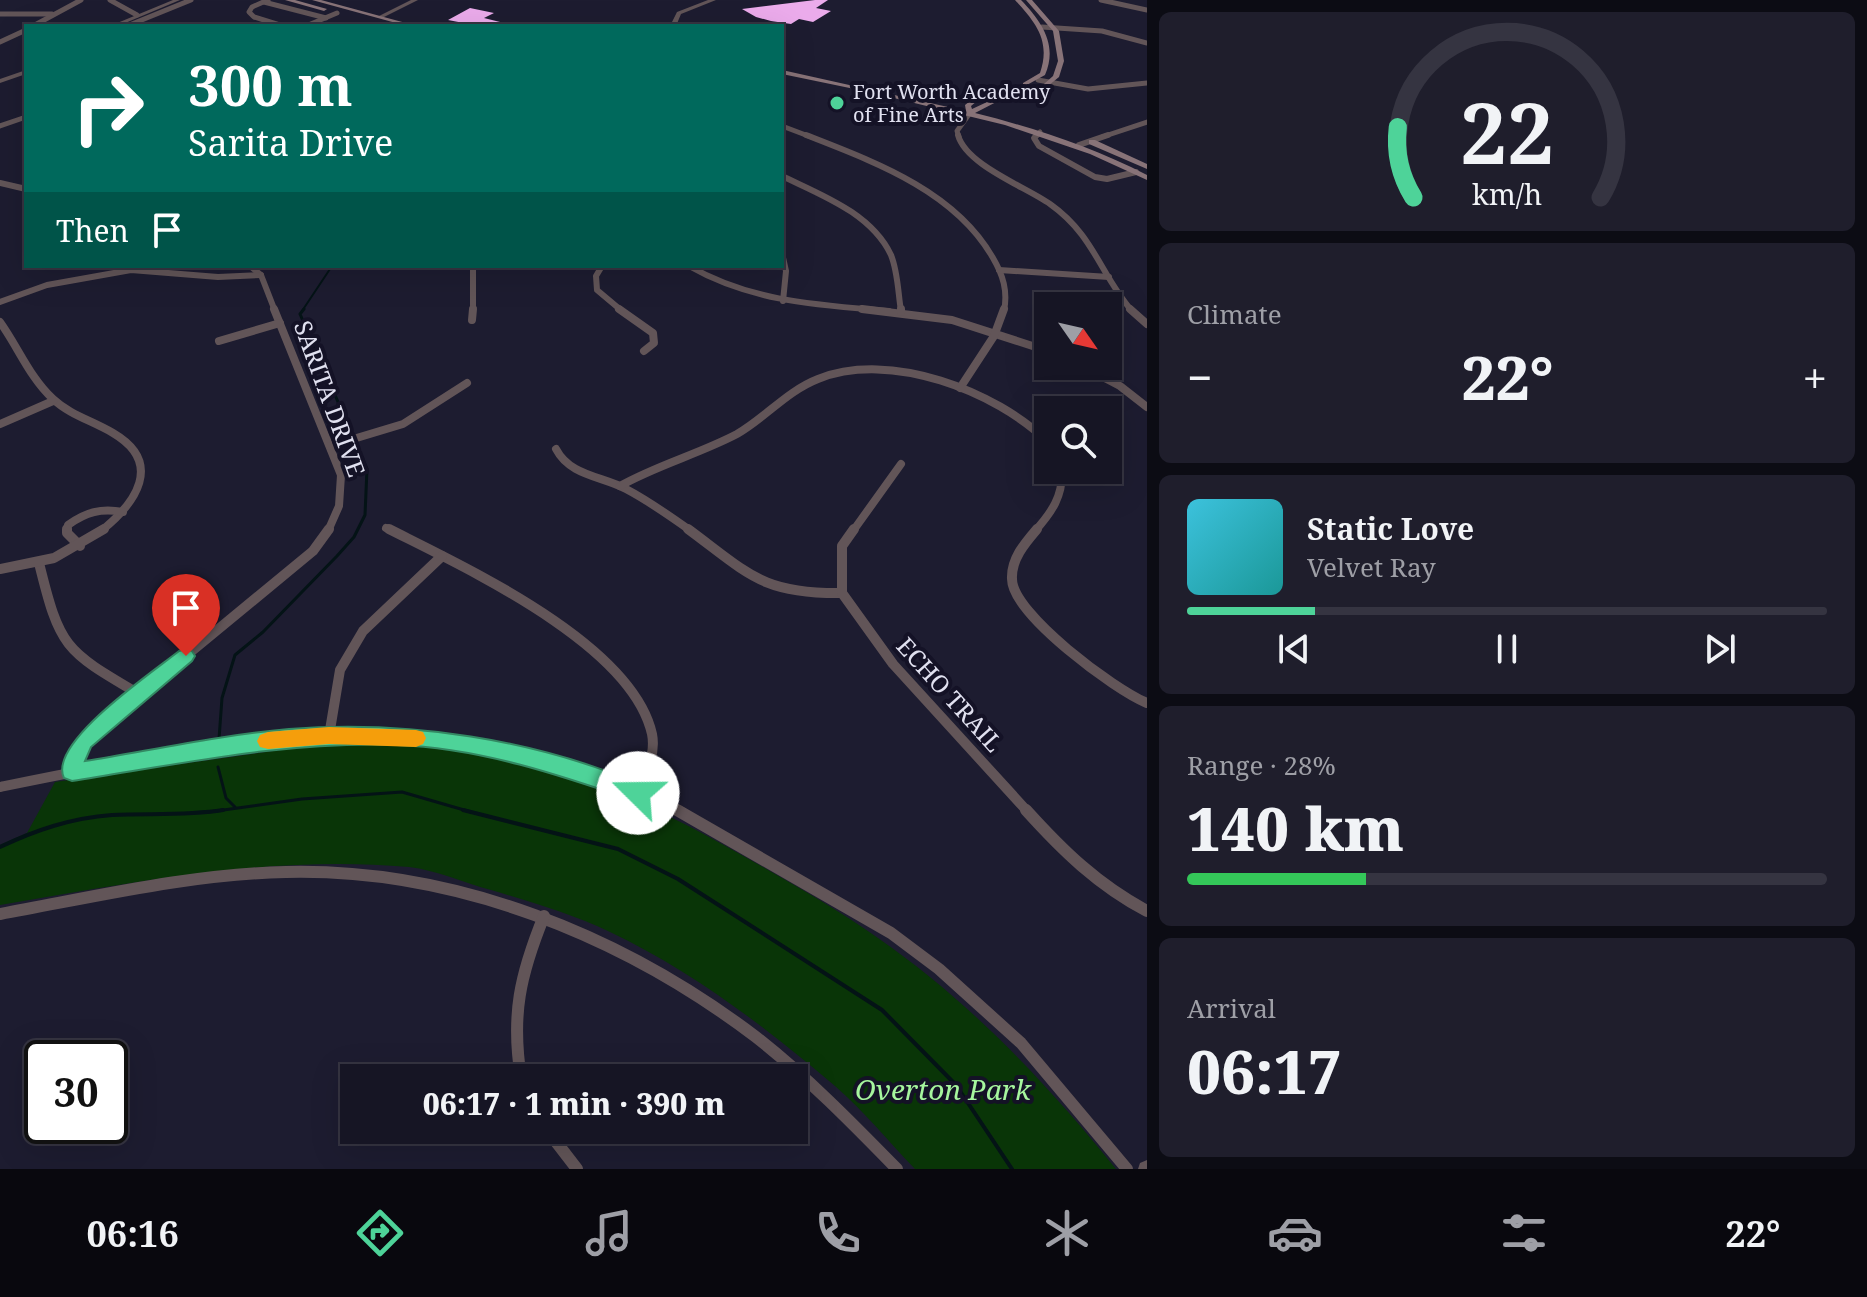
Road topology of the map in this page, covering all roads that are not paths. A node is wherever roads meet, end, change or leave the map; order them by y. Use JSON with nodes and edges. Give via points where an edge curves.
{"nodes":[{"id":1,"x":81,"y":0,"type":"edge"},
{"id":2,"x":110,"y":0,"type":"edge"},
{"id":3,"x":177,"y":0,"type":"edge"},
{"id":4,"x":191,"y":0,"type":"edge"},
{"id":5,"x":288,"y":0,"type":"edge"},
{"id":6,"x":315,"y":0,"type":"edge"},
{"id":7,"x":415,"y":0,"type":"edge"},
{"id":8,"x":709,"y":0,"type":"edge"},
{"id":9,"x":1018,"y":0,"type":"edge"},
{"id":10,"x":1029,"y":0,"type":"edge"},
{"id":11,"x":1101,"y":0,"type":"edge"},
{"id":12,"x":266,"y":1,"type":"edge"},
{"id":13,"x":1147,"y":10,"type":"edge"},
{"id":14,"x":337,"y":13,"type":"junction"},
{"id":15,"x":0,"y":14,"type":"edge"},
{"id":16,"x":52,"y":14,"type":"junction"},
{"id":17,"x":137,"y":15,"type":"junction"},
{"id":18,"x":380,"y":17,"type":"junction"},
{"id":19,"x":326,"y":18,"type":"junction"},
{"id":20,"x":36,"y":24,"type":"edge"},
{"id":21,"x":117,"y":24,"type":"edge"},
{"id":22,"x":132,"y":24,"type":"edge"},
{"id":23,"x":277,"y":24,"type":"edge"},
{"id":24,"x":311,"y":24,"type":"edge"},
{"id":25,"x":378,"y":24,"type":"edge"},
{"id":26,"x":406,"y":24,"type":"edge"},
{"id":27,"x":674,"y":24,"type":"edge"},
{"id":28,"x":1042,"y":27,"type":"junction"},
{"id":29,"x":1055,"y":28,"type":"junction"},
{"id":30,"x":24,"y":31,"type":"edge"},
{"id":31,"x":0,"y":42,"type":"edge"},
{"id":32,"x":1147,"y":43,"type":"edge"},
{"id":33,"x":784,"y":66,"type":"edge"},
{"id":34,"x":784,"y":72,"type":"edge"},
{"id":35,"x":24,"y":73,"type":"edge"},
{"id":36,"x":1038,"y":80,"type":"junction"},
{"id":37,"x":0,"y":81,"type":"edge"},
{"id":38,"x":1050,"y":83,"type":"junction"},
{"id":39,"x":1147,"y":83,"type":"edge"},
{"id":40,"x":982,"y":109,"type":"junction"},
{"id":41,"x":968,"y":110,"type":"junction"},
{"id":42,"x":24,"y":118,"type":"edge"},
{"id":43,"x":1147,"y":122,"type":"edge"},
{"id":44,"x":0,"y":126,"type":"edge"},
{"id":45,"x":784,"y":127,"type":"edge"},
{"id":46,"x":1040,"y":132,"type":"junction"},
{"id":47,"x":1090,"y":141,"type":"junction"},
{"id":48,"x":1079,"y":145,"type":"junction"},
{"id":49,"x":1147,"y":167,"type":"edge"},
{"id":50,"x":1136,"y":172,"type":"junction"},
{"id":51,"x":784,"y":177,"type":"edge"},
{"id":52,"x":1147,"y":178,"type":"edge"},
{"id":53,"x":0,"y":183,"type":"edge"},
{"id":54,"x":24,"y":189,"type":"edge"},
{"id":55,"x":784,"y":262,"type":"edge"},
{"id":56,"x":252,"y":268,"type":"edge"},
{"id":57,"x":472,"y":268,"type":"edge"},
{"id":58,"x":600,"y":268,"type":"edge"},
{"id":59,"x":693,"y":268,"type":"edge"},
{"id":60,"x":999,"y":270,"type":"junction"},
{"id":61,"x":261,"y":275,"type":"junction"},
{"id":62,"x":1109,"y":277,"type":"junction"},
{"id":63,"x":783,"y":301,"type":"junction"},
{"id":64,"x":0,"y":302,"type":"edge"},
{"id":65,"x":901,"y":312,"type":"junction"},
{"id":66,"x":472,"y":320,"type":"dead end"},
{"id":67,"x":0,"y":322,"type":"edge"},
{"id":68,"x":280,"y":323,"type":"junction"},
{"id":69,"x":1147,"y":324,"type":"edge"},
{"id":70,"x":995,"y":334,"type":"junction"},
{"id":71,"x":219,"y":341,"type":"dead end"},
{"id":72,"x":1034,"y":347,"type":"edge"},
{"id":73,"x":644,"y":351,"type":"dead end"},
{"id":74,"x":1109,"y":380,"type":"edge"},
{"id":75,"x":467,"y":383,"type":"dead end"},
{"id":76,"x":960,"y":388,"type":"junction"},
{"id":77,"x":53,"y":401,"type":"junction"},
{"id":78,"x":1147,"y":407,"type":"edge"},
{"id":79,"x":0,"y":424,"type":"edge"},
{"id":80,"x":1034,"y":429,"type":"edge"},
{"id":81,"x":330,"y":446,"type":"junction"},
{"id":82,"x":556,"y":449,"type":"dead end"},
{"id":83,"x":901,"y":464,"type":"dead end"},
{"id":84,"x":1061,"y":484,"type":"edge"},
{"id":85,"x":620,"y":486,"type":"junction"},
{"id":86,"x":123,"y":512,"type":"junction"},
{"id":87,"x":386,"y":528,"type":"dead end"},
{"id":88,"x":80,"y":546,"type":"junction"},
{"id":89,"x":442,"y":556,"type":"junction"},
{"id":90,"x":39,"y":563,"type":"junction"},
{"id":91,"x":0,"y":569,"type":"edge"},
{"id":92,"x":842,"y":593,"type":"junction"},
{"id":93,"x":139,"y":694,"type":"junction"},
{"id":94,"x":1147,"y":703,"type":"edge"},
{"id":95,"x":329,"y":736,"type":"junction"},
{"id":96,"x":72,"y":772,"type":"junction"},
{"id":97,"x":0,"y":787,"type":"edge"},
{"id":98,"x":638,"y":793,"type":"junction"},
{"id":99,"x":1147,"y":911,"type":"edge"},
{"id":100,"x":0,"y":914,"type":"edge"},
{"id":101,"x":544,"y":916,"type":"junction"},
{"id":102,"x":519,"y":1064,"type":"edge"},
{"id":103,"x":558,"y":1144,"type":"edge"},
{"id":104,"x":577,"y":1169,"type":"edge"},
{"id":105,"x":897,"y":1169,"type":"edge"},
{"id":106,"x":1127,"y":1169,"type":"edge"}],
"edges":[{"from":1,"to":16,"type":"street"},
{"from":2,"to":17,"type":"street"},
{"from":3,"to":17,"type":"street"},
{"from":4,"to":22,"type":"street"},
{"from":5,"to":14,"type":"main road"},
{"from":6,"to":18,"type":"main road"},
{"from":7,"to":18,"type":"street"},
{"from":8,"to":27,"type":"street","via":[[679,13]]},
{"from":9,"to":28,"type":"main road"},
{"from":10,"to":29,"type":"main road"},
{"from":11,"to":13,"type":"street"},
{"from":12,"to":19,"type":"street"},
{"from":12,"to":23,"type":"street","via":[[252,7],[251,15]]},
{"from":14,"to":19,"type":"street"},
{"from":14,"to":25,"type":"main road"},
{"from":15,"to":16,"type":"street"},
{"from":16,"to":20,"type":"street"},
{"from":17,"to":21,"type":"street"},
{"from":18,"to":26,"type":"main road"},
{"from":19,"to":24,"type":"street"},
{"from":28,"to":29,"type":"street"},
{"from":28,"to":36,"type":"main road","via":[[1047,60]]},
{"from":29,"to":32,"type":"street","via":[[1111,32]]},
{"from":29,"to":38,"type":"main road","via":[[1061,61]]},
{"from":30,"to":31,"type":"street"},
{"from":33,"to":41,"type":"main road"},
{"from":34,"to":41,"type":"main road"},
{"from":35,"to":37,"type":"street"},
{"from":36,"to":38,"type":"street"},
{"from":36,"to":41,"type":"main road","via":[[981,95]]},
{"from":38,"to":39,"type":"street","via":[[1101,89]]},
{"from":38,"to":40,"type":"main road","via":[[1002,97]]},
{"from":40,"to":41,"type":"main road"},
{"from":40,"to":47,"type":"main road"},
{"from":41,"to":46,"type":"main road"},
{"from":41,"to":62,"type":"street","via":[[957,131],[961,146],[1063,215],[1086,238]]},
{"from":42,"to":44,"type":"street"},
{"from":43,"to":47,"type":"street"},
{"from":45,"to":60,"type":"street","via":[[939,199],[975,229]]},
{"from":46,"to":48,"type":"main road"},
{"from":46,"to":50,"type":"street","via":[[1034,138],[1039,146],[1095,177]]},
{"from":47,"to":48,"type":"street"},
{"from":47,"to":49,"type":"main road"},
{"from":48,"to":50,"type":"main road"},
{"from":50,"to":52,"type":"main road"},
{"from":51,"to":65,"type":"street","via":[[873,229],[890,252]]},
{"from":53,"to":54,"type":"street"},
{"from":55,"to":63,"type":"street"},
{"from":56,"to":61,"type":"street","name":"SARITA DRIVE"},
{"from":57,"to":66,"type":"street"},
{"from":58,"to":73,"type":"street","via":[[593,285],[599,294],[653,333],[654,343]]},
{"from":59,"to":63,"type":"street","via":[[745,293]]},
{"from":60,"to":62,"type":"street"},
{"from":60,"to":70,"type":"street","via":[[1006,300]]},
{"from":61,"to":64,"type":"street","via":[[131,270],[61,281]]},
{"from":61,"to":68,"type":"street","name":"SARITA DRIVE"},
{"from":62,"to":69,"type":"street","via":[[1124,306]]},
{"from":63,"to":65,"type":"street"},
{"from":65,"to":70,"type":"street"},
{"from":67,"to":77,"type":"street"},
{"from":68,"to":71,"type":"street"},
{"from":68,"to":81,"type":"street","name":"SARITA DRIVE"},
{"from":70,"to":72,"type":"street"},
{"from":70,"to":76,"type":"street"},
{"from":74,"to":78,"type":"street"},
{"from":75,"to":81,"type":"street","via":[[417,420]]},
{"from":76,"to":80,"type":"street","via":[[1021,417]]},
{"from":76,"to":85,"type":"street","via":[[901,373],[831,375],[804,386],[738,432]]},
{"from":77,"to":79,"type":"street"},
{"from":77,"to":86,"type":"street","via":[[122,440],[136,454],[140,480]]},
{"from":81,"to":93,"type":"street","name":"SARITA DRIVE","via":[[343,493],[323,539]]},
{"from":82,"to":85,"type":"street","via":[[571,466]]},
{"from":83,"to":92,"type":"street","via":[[842,546]]},
{"from":84,"to":94,"type":"street","via":[[1061,497],[1013,562],[1011,586],[1029,614],[1101,676]]},
{"from":85,"to":92,"type":"street","via":[[683,525],[743,572],[776,588]]},
{"from":86,"to":88,"type":"street"},
{"from":86,"to":88,"type":"street","via":[[95,509],[80,515],[67,533]]},
{"from":87,"to":89,"type":"street"},
{"from":88,"to":90,"type":"street"},
{"from":89,"to":95,"type":"street","via":[[363,631],[340,670]]},
{"from":89,"to":98,"type":"street","via":[[550,617],[632,691],[647,717],[653,750]]},
{"from":90,"to":91,"type":"street"},
{"from":90,"to":93,"type":"street","via":[[65,643]]},
{"from":92,"to":99,"type":"street","name":"ECHO TRAIL","via":[[893,664],[1071,860],[1111,892]]},
{"from":93,"to":96,"type":"street","name":"SARITA DRIVE","via":[[84,741]]},
{"from":95,"to":96,"type":"street","via":[[270,740]]},
{"from":95,"to":98,"type":"street","via":[[399,736],[502,750]]},
{"from":96,"to":97,"type":"street"},
{"from":98,"to":106,"type":"street","via":[[683,813],[878,925],[939,969],[1021,1043]]},
{"from":100,"to":101,"type":"street","via":[[206,879],[301,872],[425,885]]},
{"from":101,"to":102,"type":"street","via":[[514,1008]]},
{"from":101,"to":105,"type":"street","via":[[682,984],[736,1021],[835,1104]]},
{"from":103,"to":104,"type":"street"}]}
